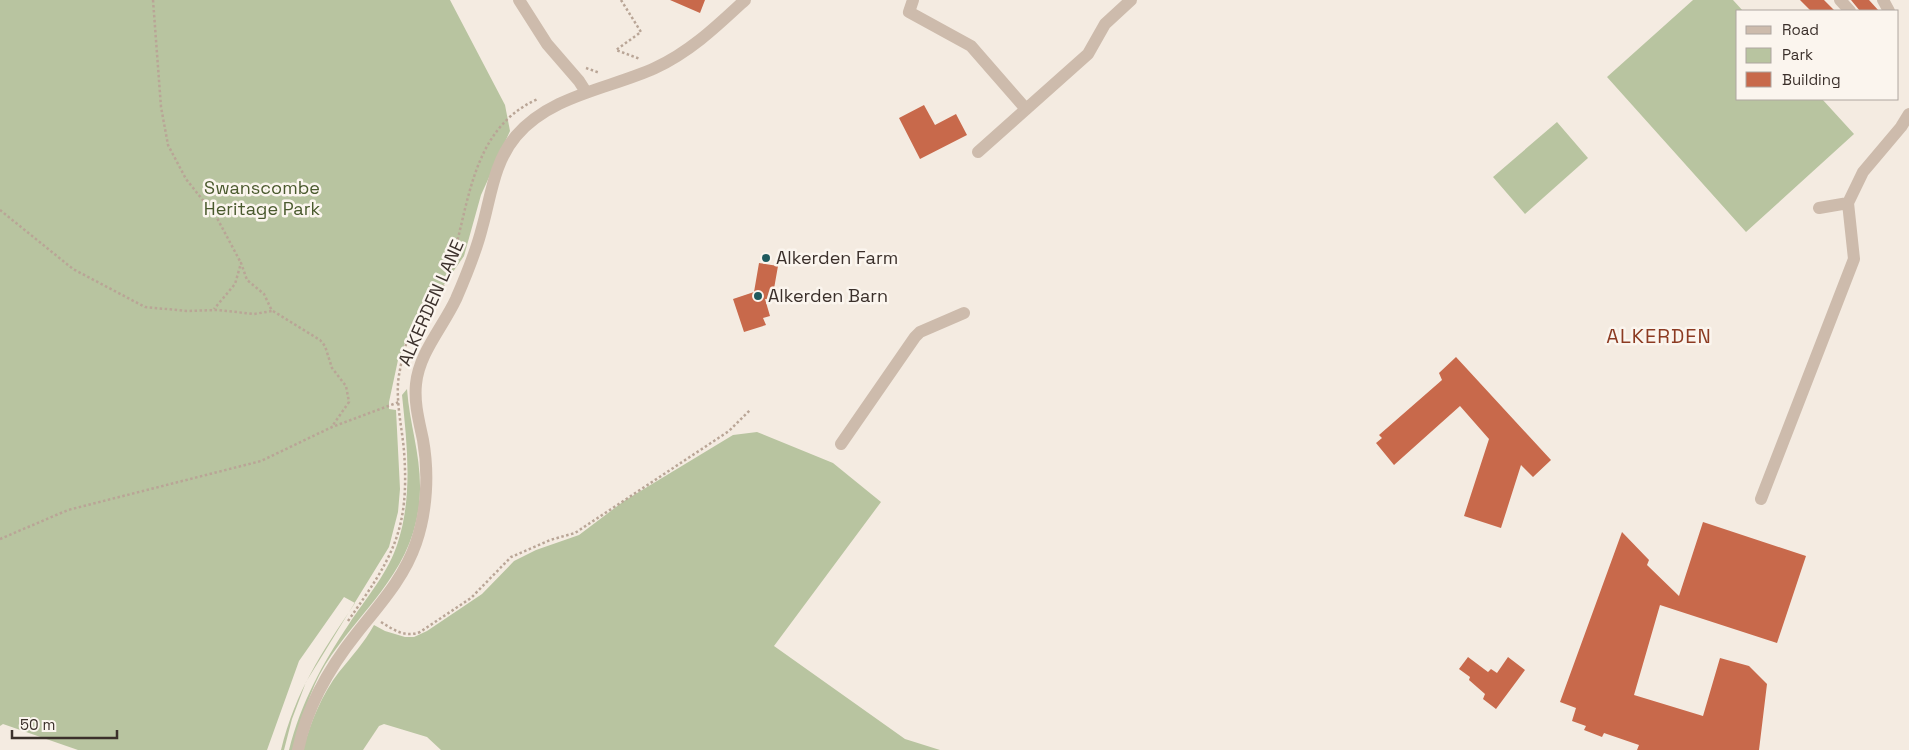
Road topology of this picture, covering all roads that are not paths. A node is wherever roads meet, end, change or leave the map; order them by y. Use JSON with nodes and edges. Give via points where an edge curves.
{"nodes":[{"id":1,"x":519,"y":0,"type":"edge"},
{"id":2,"x":745,"y":0,"type":"edge"},
{"id":3,"x":913,"y":0,"type":"edge"},
{"id":4,"x":1131,"y":0,"type":"edge"},
{"id":5,"x":1840,"y":0,"type":"edge"},
{"id":6,"x":1849,"y":10,"type":"edge"},
{"id":7,"x":586,"y":92,"type":"junction"},
{"id":8,"x":1026,"y":109,"type":"junction"},
{"id":9,"x":1909,"y":114,"type":"edge"},
{"id":10,"x":978,"y":152,"type":"dead end"},
{"id":11,"x":1848,"y":204,"type":"junction"},
{"id":12,"x":1819,"y":208,"type":"dead end"},
{"id":13,"x":964,"y":313,"type":"dead end"},
{"id":14,"x":841,"y":444,"type":"dead end"},
{"id":15,"x":1761,"y":499,"type":"dead end"},
{"id":16,"x":298,"y":750,"type":"edge"}],
"edges":[{"from":1,"to":7,"type":"street","via":[[555,55]]},
{"from":2,"to":7,"type":"street","name":"ALKERDEN LANE","via":[[710,33],[675,57],[639,74]]},
{"from":3,"to":8,"type":"street","via":[[909,12],[971,46]]},
{"from":4,"to":8,"type":"street","via":[[1105,24],[1088,54]]},
{"from":5,"to":6,"type":"street"},
{"from":7,"to":16,"type":"street","name":"ALKERDEN LANE","via":[[525,127],[509,144],[500,161],[470,264],[449,314],[424,355],[417,376],[415,396],[426,470],[424,509],[418,538],[403,573],[321,686]]},
{"from":8,"to":10,"type":"street"},
{"from":9,"to":11,"type":"street","via":[[1864,172]]},
{"from":11,"to":12,"type":"street"},
{"from":11,"to":15,"type":"street","via":[[1854,259]]},
{"from":13,"to":14,"type":"street","via":[[915,337]]}]}
